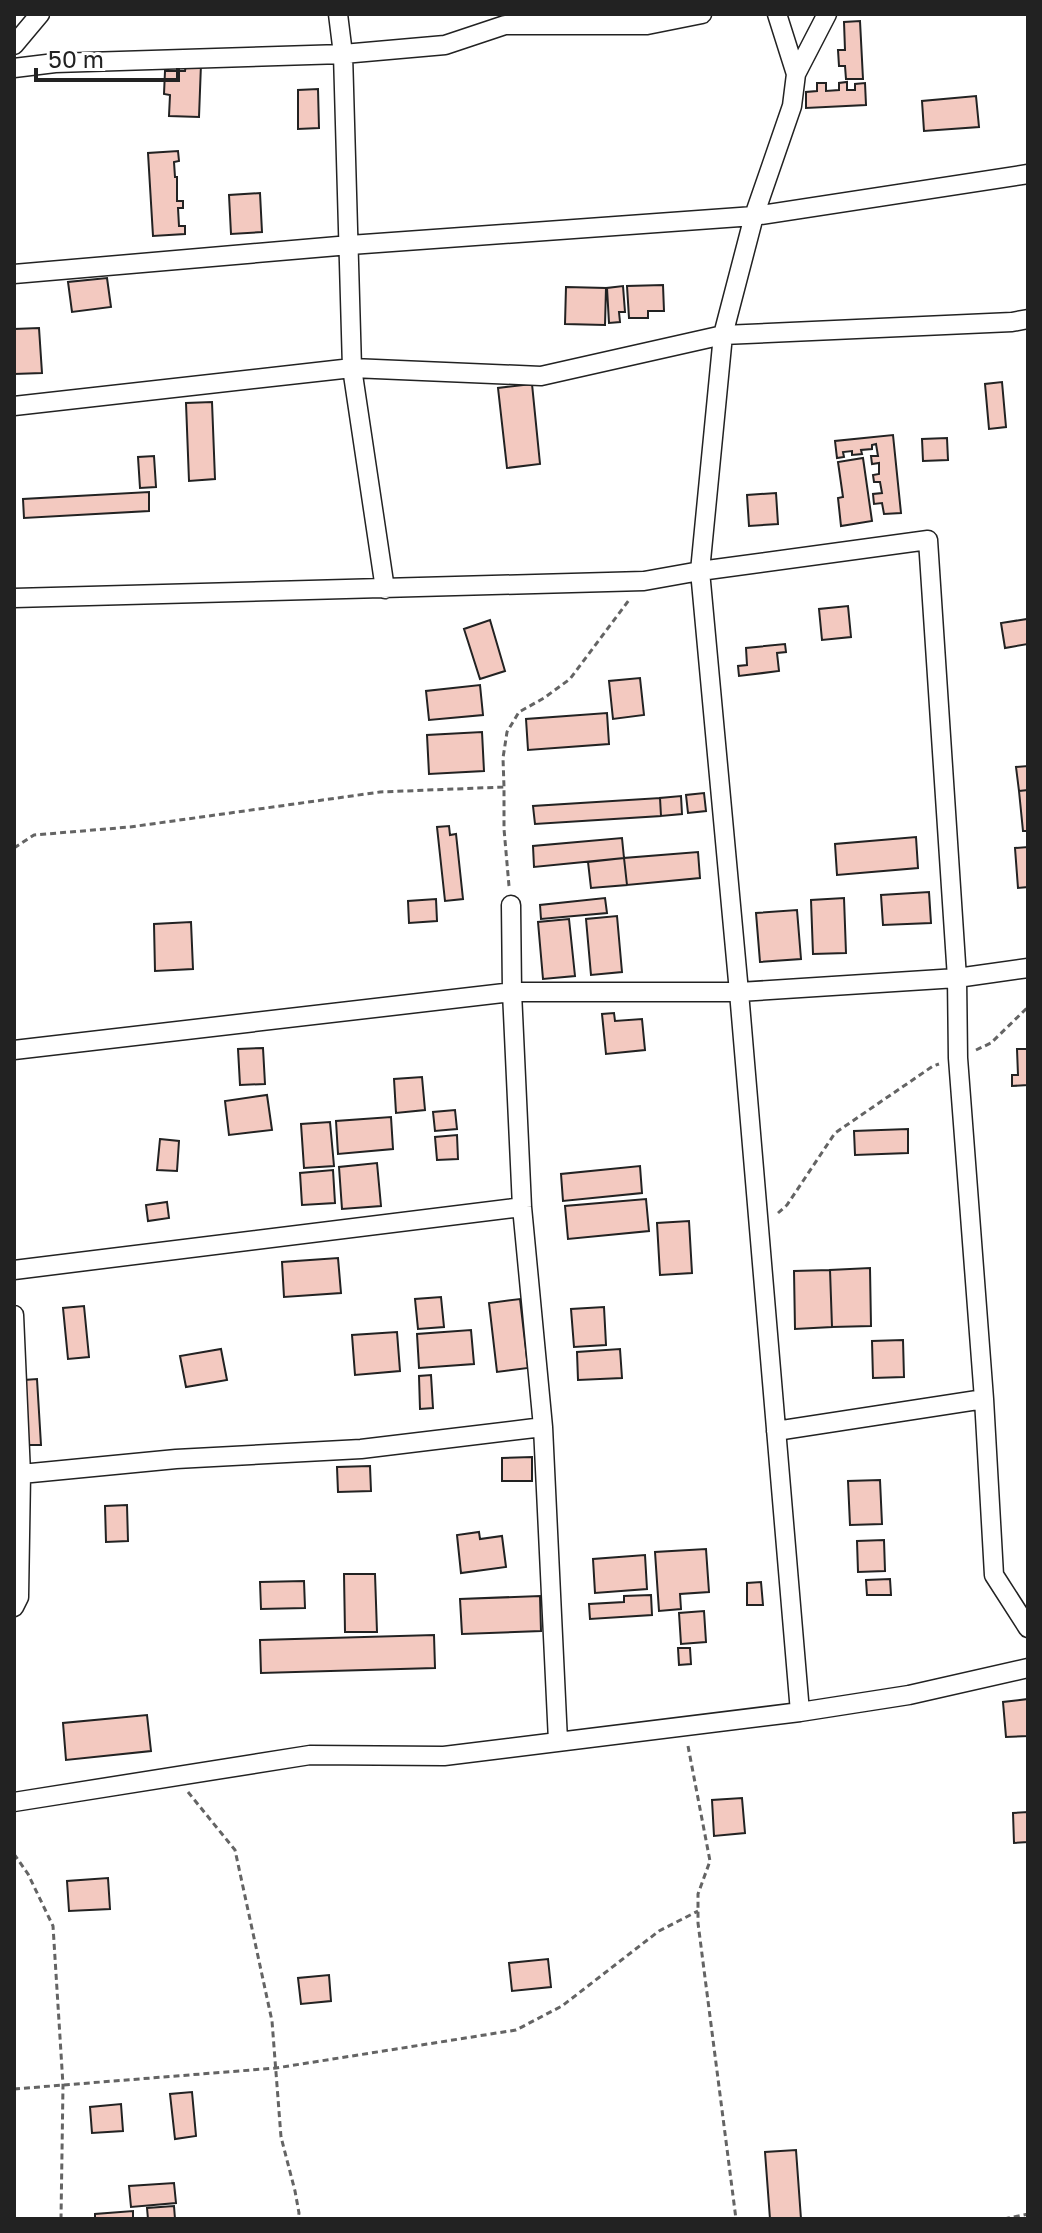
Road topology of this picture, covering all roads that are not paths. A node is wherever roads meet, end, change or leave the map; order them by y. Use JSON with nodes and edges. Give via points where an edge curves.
{"nodes":[{"id":1,"x":40,"y":14,"type":"edge"},
{"id":2,"x":338,"y":14,"type":"edge"},
{"id":3,"x":702,"y":14,"type":"edge"},
{"id":4,"x":777,"y":14,"type":"edge"},
{"id":5,"x":827,"y":14,"type":"edge"},
{"id":6,"x":14,"y":45,"type":"edge"},
{"id":7,"x":343,"y":54,"type":"junction"},
{"id":8,"x":14,"y":68,"type":"edge"},
{"id":9,"x":796,"y":74,"type":"junction"},
{"id":10,"x":1028,"y":174,"type":"edge"},
{"id":11,"x":754,"y":216,"type":"junction"},
{"id":12,"x":350,"y":245,"type":"junction"},
{"id":13,"x":14,"y":274,"type":"edge"},
{"id":14,"x":1028,"y":319,"type":"edge"},
{"id":15,"x":723,"y":335,"type":"junction"},
{"id":16,"x":352,"y":368,"type":"junction"},
{"id":17,"x":14,"y":406,"type":"edge"},
{"id":18,"x":700,"y":571,"type":"junction"},
{"id":19,"x":385,"y":589,"type":"junction"},
{"id":20,"x":14,"y":598,"type":"edge"},
{"id":21,"x":511,"y":905,"type":"road end"},
{"id":22,"x":1028,"y":968,"type":"edge"},
{"id":23,"x":957,"y":978,"type":"junction"},
{"id":24,"x":512,"y":992,"type":"junction"},
{"id":25,"x":739,"y":992,"type":"junction"},
{"id":26,"x":14,"y":1050,"type":"edge"},
{"id":27,"x":522,"y":1207,"type":"junction"},
{"id":28,"x":14,"y":1270,"type":"edge"},
{"id":29,"x":14,"y":1315,"type":"edge"},
{"id":30,"x":984,"y":1399,"type":"junction"},
{"id":31,"x":543,"y":1427,"type":"junction"},
{"id":32,"x":776,"y":1431,"type":"junction"},
{"id":33,"x":21,"y":1474,"type":"junction"},
{"id":34,"x":14,"y":1607,"type":"edge"},
{"id":35,"x":1028,"y":1628,"type":"edge"},
{"id":36,"x":1028,"y":1668,"type":"edge"},
{"id":37,"x":800,"y":1712,"type":"junction"},
{"id":38,"x":558,"y":1741,"type":"junction"},
{"id":39,"x":14,"y":1802,"type":"edge"}],
"edges":[{"from":1,"to":6,"type":"street"},
{"from":2,"to":7,"type":"street"},
{"from":3,"to":7,"type":"street","via":[[647,25],[505,25],[445,45]]},
{"from":4,"to":9,"type":"street"},
{"from":5,"to":9,"type":"street"},
{"from":7,"to":8,"type":"street"},
{"from":7,"to":12,"type":"street"},
{"from":9,"to":11,"type":"street","via":[[792,106]]},
{"from":10,"to":11,"type":"street"},
{"from":11,"to":12,"type":"street"},
{"from":11,"to":15,"type":"street"},
{"from":12,"to":13,"type":"street"},
{"from":12,"to":16,"type":"street"},
{"from":14,"to":15,"type":"street"},
{"from":15,"to":16,"type":"street","via":[[541,376]]},
{"from":15,"to":18,"type":"street"},
{"from":16,"to":17,"type":"street"},
{"from":16,"to":19,"type":"street"},
{"from":18,"to":19,"type":"street","via":[[644,581]]},
{"from":18,"to":23,"type":"street","via":[[928,540]]},
{"from":18,"to":25,"type":"street"},
{"from":19,"to":20,"type":"street"},
{"from":21,"to":24,"type":"street"},
{"from":22,"to":23,"type":"street"},
{"from":23,"to":25,"type":"street"},
{"from":23,"to":30,"type":"street","via":[[958,1058]]},
{"from":24,"to":25,"type":"street"},
{"from":24,"to":26,"type":"street"},
{"from":24,"to":27,"type":"street"},
{"from":25,"to":32,"type":"street"},
{"from":27,"to":28,"type":"street"},
{"from":27,"to":31,"type":"street"},
{"from":29,"to":33,"type":"street"},
{"from":30,"to":32,"type":"street"},
{"from":30,"to":35,"type":"street","via":[[994,1575]]},
{"from":31,"to":33,"type":"street","via":[[361,1449]]},
{"from":31,"to":38,"type":"street"},
{"from":32,"to":37,"type":"street"},
{"from":33,"to":34,"type":"street","via":[[19,1597]]},
{"from":36,"to":37,"type":"street"},
{"from":37,"to":38,"type":"street"},
{"from":38,"to":39,"type":"street","via":[[444,1756],[310,1755]]}]}
